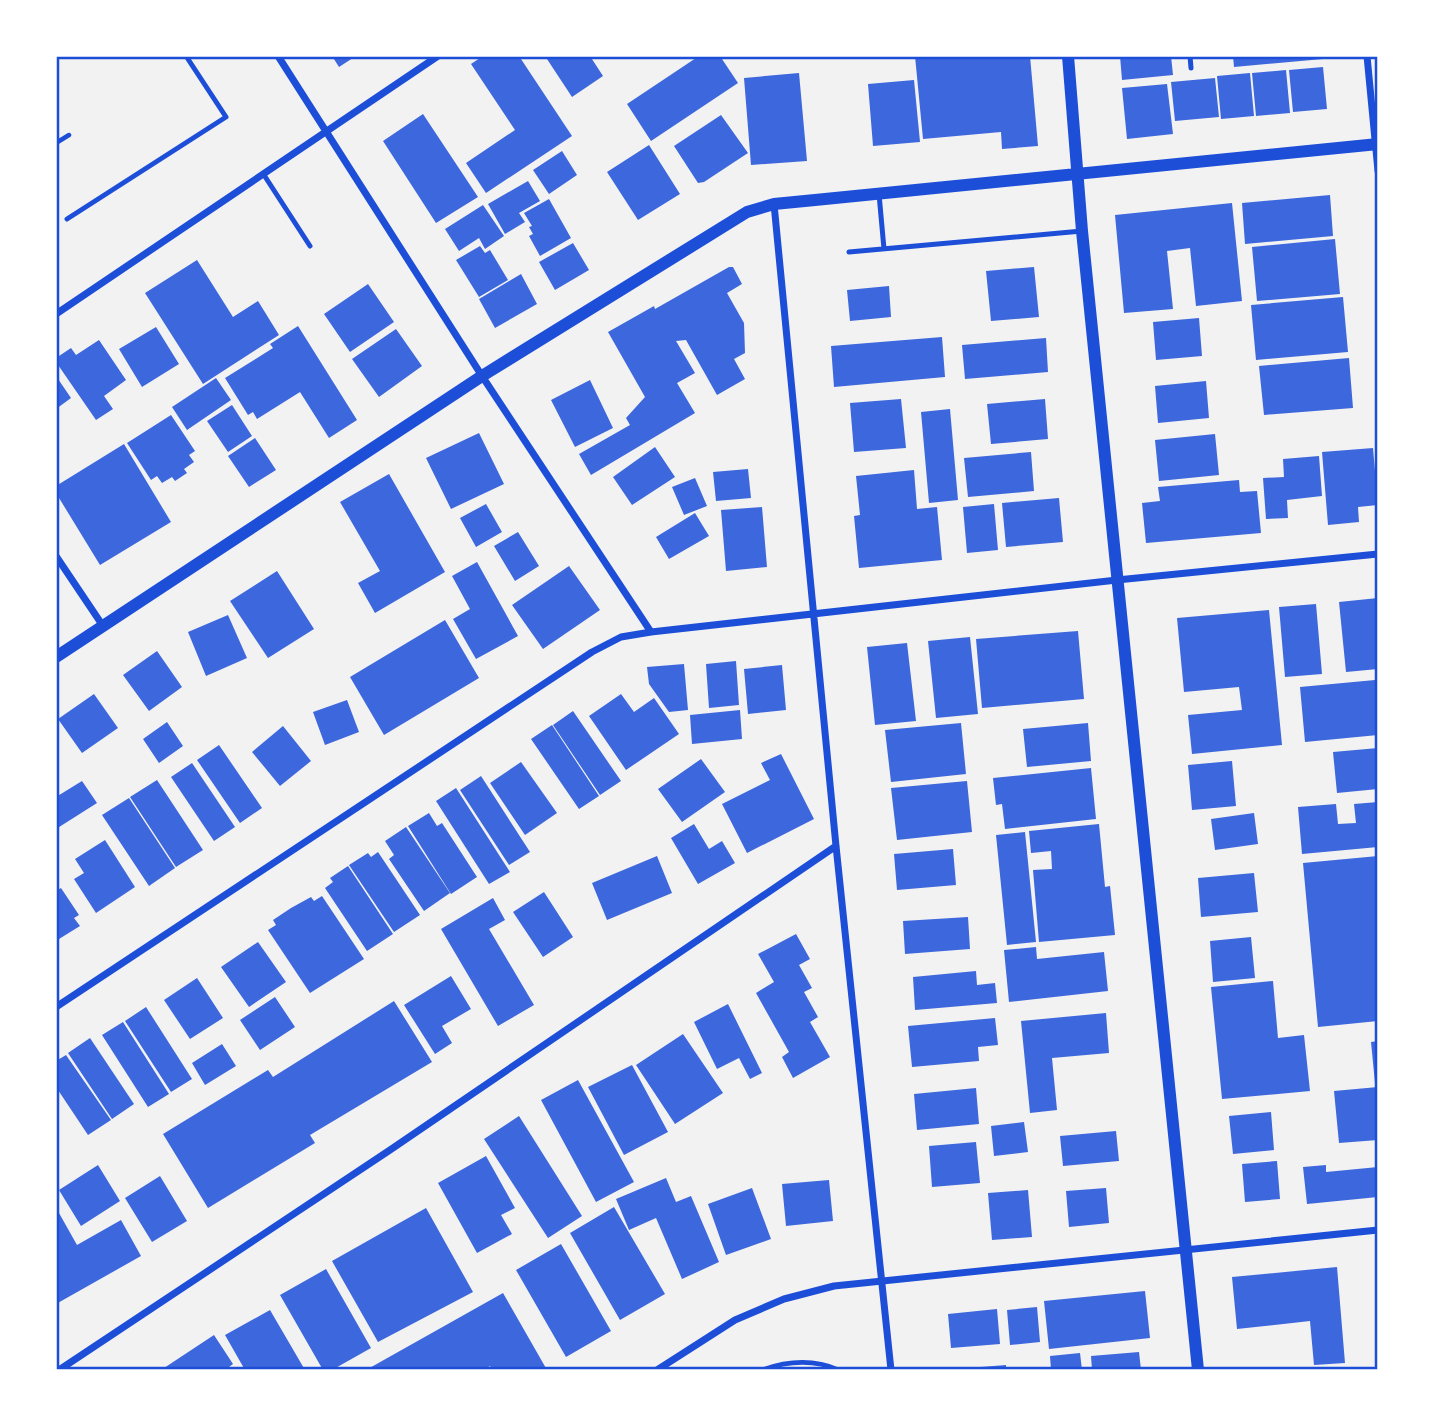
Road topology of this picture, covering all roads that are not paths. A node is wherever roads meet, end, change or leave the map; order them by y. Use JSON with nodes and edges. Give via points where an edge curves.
{"nodes":[{"id":1,"x":186,"y":56,"type":"edge"},
{"id":2,"x":278,"y":56,"type":"edge"},
{"id":3,"x":438,"y":56,"type":"edge"},
{"id":4,"x":1068,"y":56,"type":"edge"},
{"id":5,"x":1190,"y":56,"type":"edge"},
{"id":6,"x":1367,"y":56,"type":"edge"},
{"id":7,"x":1191,"y":68,"type":"dead end"},
{"id":8,"x":327,"y":129,"type":"junction"},
{"id":9,"x":1377,"y":144,"type":"edge"},
{"id":10,"x":1378,"y":171,"type":"edge"},
{"id":11,"x":1077,"y":174,"type":"junction"},
{"id":12,"x":264,"y":175,"type":"junction"},
{"id":13,"x":879,"y":194,"type":"junction"},
{"id":14,"x":774,"y":204,"type":"junction"},
{"id":15,"x":67,"y":219,"type":"dead end"},
{"id":16,"x":1082,"y":231,"type":"junction"},
{"id":17,"x":310,"y":246,"type":"dead end"},
{"id":18,"x":884,"y":249,"type":"junction"},
{"id":19,"x":849,"y":252,"type":"dead end"},
{"id":20,"x":56,"y":314,"type":"edge"},
{"id":21,"x":482,"y":376,"type":"junction"},
{"id":22,"x":1378,"y":554,"type":"edge"},
{"id":23,"x":56,"y":556,"type":"edge"},
{"id":24,"x":1118,"y":580,"type":"junction"},
{"id":25,"x":815,"y":612,"type":"junction"},
{"id":26,"x":103,"y":626,"type":"junction"},
{"id":27,"x":651,"y":632,"type":"junction"},
{"id":28,"x":56,"y":657,"type":"edge"},
{"id":29,"x":836,"y":846,"type":"junction"},
{"id":30,"x":56,"y":1007,"type":"edge"},
{"id":31,"x":1378,"y":1230,"type":"edge"},
{"id":32,"x":1184,"y":1249,"type":"junction"},
{"id":33,"x":882,"y":1280,"type":"junction"},
{"id":34,"x":59,"y":1370,"type":"edge"},
{"id":35,"x":657,"y":1370,"type":"edge"},
{"id":36,"x":891,"y":1370,"type":"edge"},
{"id":37,"x":1198,"y":1370,"type":"edge"}],
"edges":[{"from":1,"to":15,"type":"lane","via":[[226,117]]},
{"from":2,"to":8,"type":"street"},
{"from":3,"to":8,"type":"street"},
{"from":4,"to":11,"type":"street"},
{"from":5,"to":7,"type":"lane"},
{"from":6,"to":9,"type":"street"},
{"from":8,"to":12,"type":"street"},
{"from":8,"to":21,"type":"street"},
{"from":9,"to":10,"type":"street"},
{"from":9,"to":11,"type":"street"},
{"from":11,"to":13,"type":"street"},
{"from":11,"to":16,"type":"street"},
{"from":12,"to":17,"type":"lane"},
{"from":12,"to":20,"type":"street"},
{"from":13,"to":14,"type":"street"},
{"from":13,"to":18,"type":"lane"},
{"from":14,"to":21,"type":"street","via":[[743,213],[717,228]]},
{"from":14,"to":25,"type":"street"},
{"from":16,"to":18,"type":"lane"},
{"from":16,"to":24,"type":"street"},
{"from":18,"to":19,"type":"lane"},
{"from":21,"to":26,"type":"street"},
{"from":21,"to":27,"type":"street"},
{"from":22,"to":24,"type":"street"},
{"from":23,"to":26,"type":"street"},
{"from":24,"to":25,"type":"street"},
{"from":24,"to":32,"type":"street"},
{"from":25,"to":27,"type":"street"},
{"from":25,"to":29,"type":"street"},
{"from":26,"to":28,"type":"street"},
{"from":27,"to":30,"type":"street","via":[[621,637],[592,652]]},
{"from":29,"to":33,"type":"street"},
{"from":29,"to":34,"type":"street"},
{"from":31,"to":32,"type":"street"},
{"from":32,"to":33,"type":"street"},
{"from":32,"to":37,"type":"street"},
{"from":33,"to":35,"type":"street","via":[[784,1299],[735,1320]]},
{"from":33,"to":36,"type":"street"}]}
